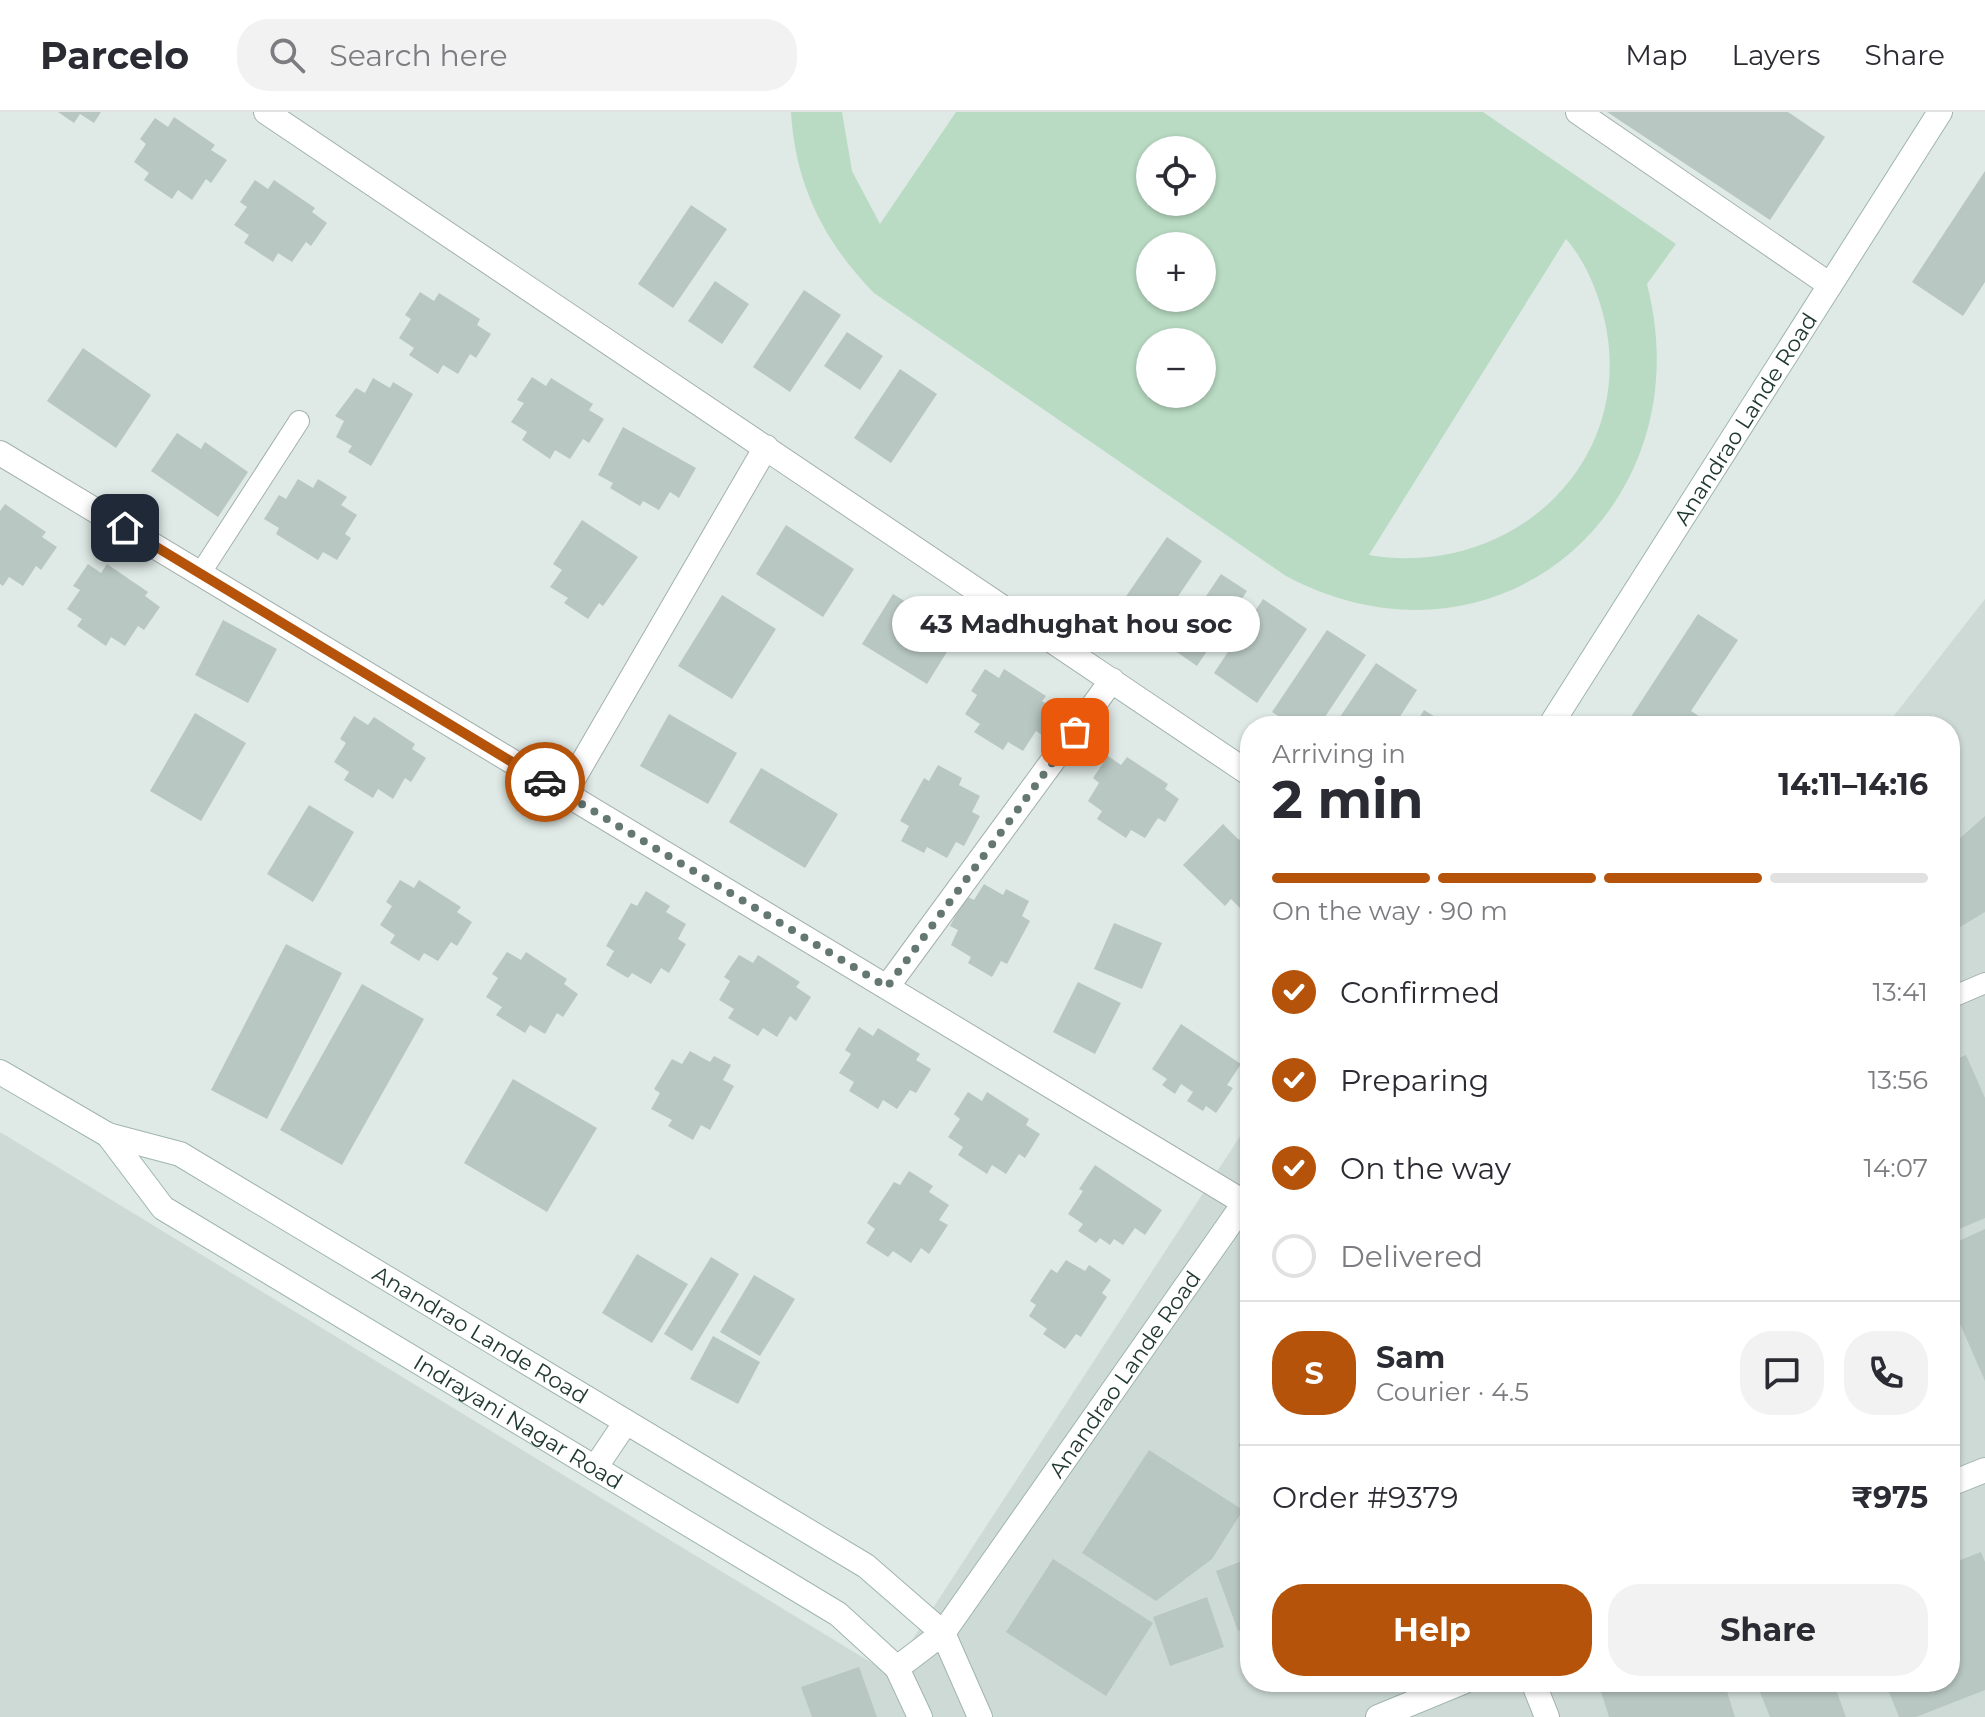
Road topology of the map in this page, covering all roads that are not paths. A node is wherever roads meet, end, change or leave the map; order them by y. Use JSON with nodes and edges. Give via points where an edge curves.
{"nodes":[{"id":1,"x":266,"y":112,"type":"edge"},
{"id":2,"x":1578,"y":112,"type":"edge"},
{"id":3,"x":1940,"y":112,"type":"edge"},
{"id":4,"x":1830,"y":285,"type":"junction"},
{"id":5,"x":299,"y":421,"type":"dead end"},
{"id":6,"x":766,"y":447,"type":"junction"},
{"id":7,"x":0,"y":453,"type":"edge"},
{"id":8,"x":200,"y":574,"type":"junction"},
{"id":9,"x":1112,"y":680,"type":"junction"},
{"id":10,"x":1556,"y":716,"type":"edge"},
{"id":11,"x":1240,"y":767,"type":"edge"},
{"id":12,"x":565,"y":793,"type":"junction"},
{"id":13,"x":1985,"y":983,"type":"edge"},
{"id":14,"x":887,"y":987,"type":"junction"},
{"id":15,"x":1960,"y":994,"type":"edge"},
{"id":16,"x":0,"y":1072,"type":"edge"},
{"id":17,"x":108,"y":1135,"type":"junction"},
{"id":18,"x":1240,"y":1194,"type":"edge"},
{"id":19,"x":1240,"y":1210,"type":"edge"},
{"id":20,"x":626,"y":1422,"type":"junction"},
{"id":21,"x":595,"y":1468,"type":"junction"},
{"id":22,"x":1985,"y":1470,"type":"edge"},
{"id":23,"x":1960,"y":1480,"type":"edge"},
{"id":24,"x":943,"y":1633,"type":"junction"},
{"id":25,"x":897,"y":1668,"type":"junction"},
{"id":26,"x":1439,"y":1692,"type":"edge"},
{"id":27,"x":1537,"y":1692,"type":"edge"},
{"id":28,"x":920,"y":1717,"type":"edge"},
{"id":29,"x":980,"y":1717,"type":"edge"},
{"id":30,"x":1378,"y":1717,"type":"edge"},
{"id":31,"x":1547,"y":1717,"type":"edge"}],
"edges":[{"from":1,"to":6,"type":"street"},
{"from":2,"to":4,"type":"street"},
{"from":3,"to":4,"type":"street","name":"Anandrao Lande Road"},
{"from":4,"to":10,"type":"street","name":"Anandrao Lande Road"},
{"from":5,"to":8,"type":"lane"},
{"from":6,"to":9,"type":"street"},
{"from":6,"to":12,"type":"street"},
{"from":7,"to":8,"type":"street"},
{"from":8,"to":12,"type":"street"},
{"from":9,"to":11,"type":"street"},
{"from":9,"to":14,"type":"street"},
{"from":12,"to":14,"type":"street"},
{"from":13,"to":15,"type":"lane"},
{"from":14,"to":18,"type":"street"},
{"from":16,"to":17,"type":"street","name":"Anandrao Lande Road"},
{"from":17,"to":20,"type":"street","name":"Anandrao Lande Road","via":[[180,1154]]},
{"from":17,"to":21,"type":"street","name":"Indrayani Nagar Road","via":[[163,1208]]},
{"from":19,"to":24,"type":"street","name":"Anandrao Lande Road"},
{"from":20,"to":21,"type":"street"},
{"from":20,"to":24,"type":"street","name":"Anandrao Lande Road","via":[[866,1566]]},
{"from":21,"to":25,"type":"street","name":"Indrayani Nagar Road","via":[[838,1614]]},
{"from":22,"to":23,"type":"street"},
{"from":24,"to":25,"type":"street","name":"Anandrao Lande Road"},
{"from":24,"to":29,"type":"street"},
{"from":25,"to":28,"type":"street","name":"Indrayani Nagar Road"},
{"from":26,"to":30,"type":"street"},
{"from":27,"to":31,"type":"street"}]}
